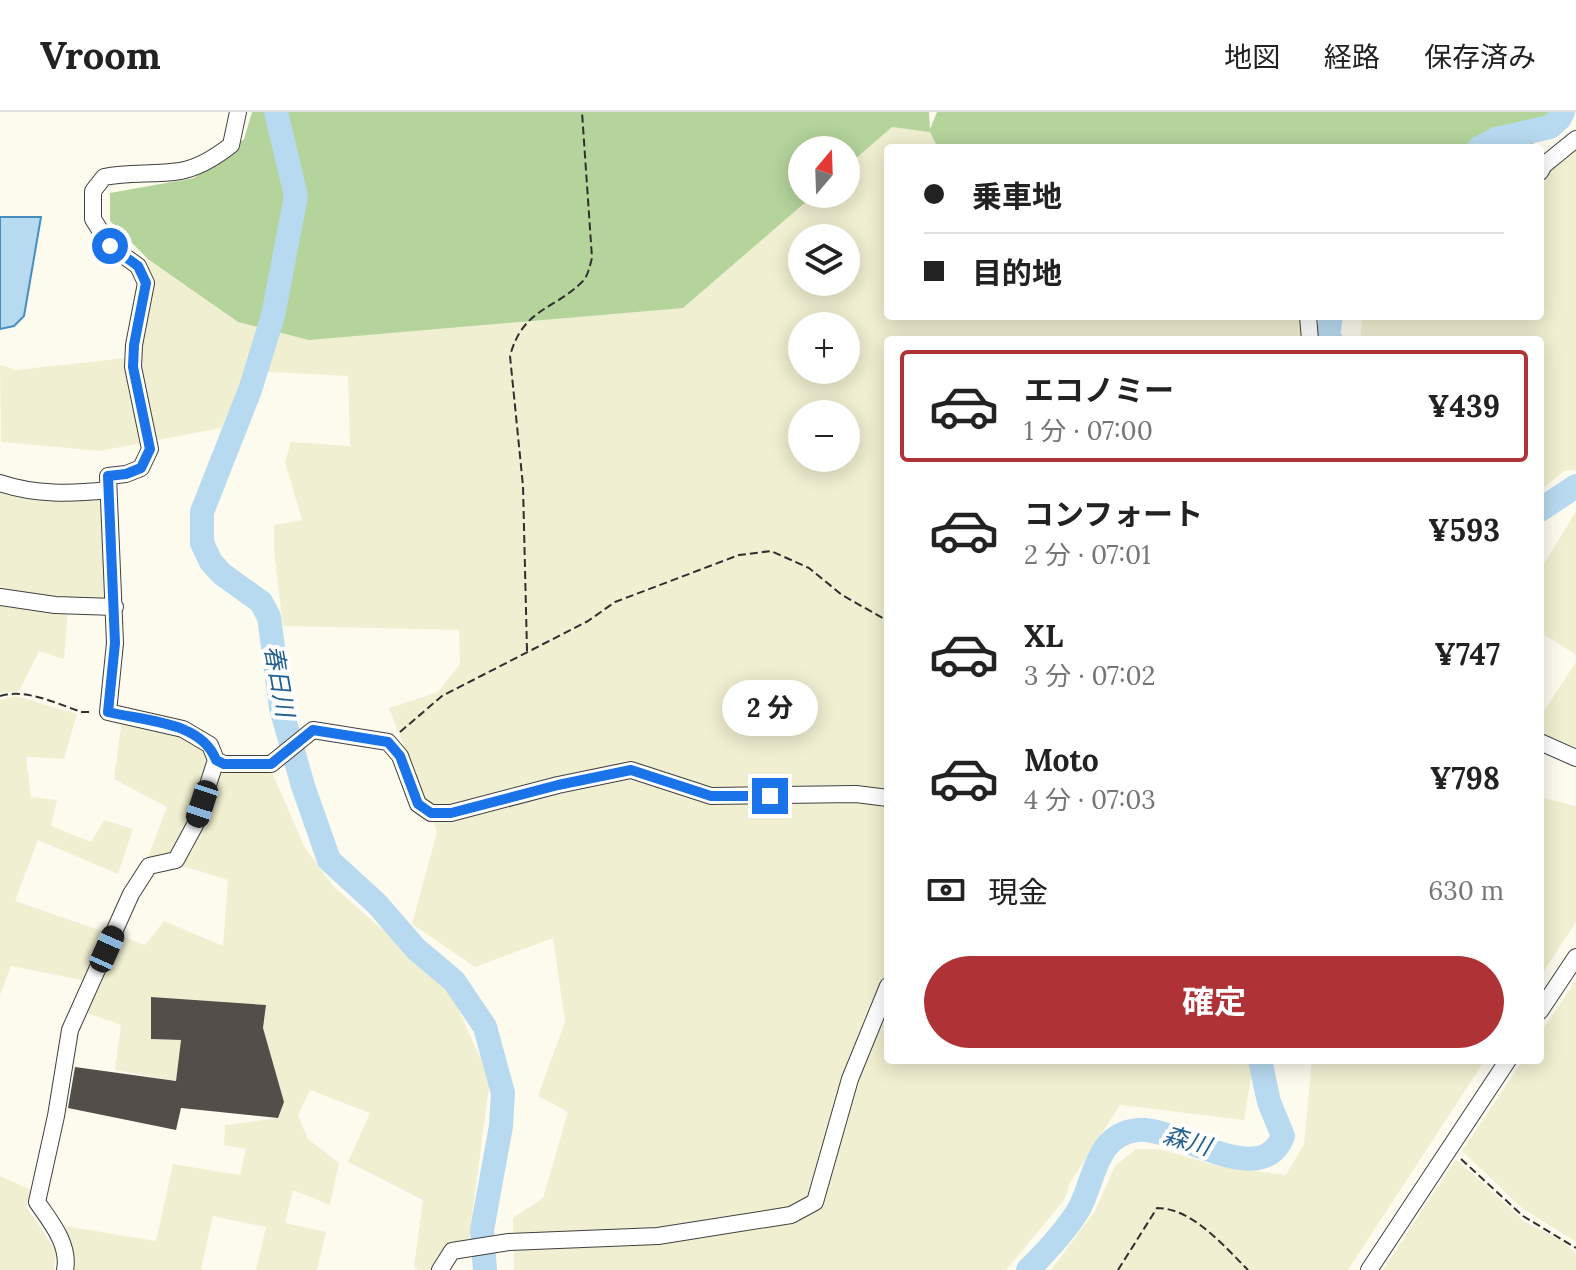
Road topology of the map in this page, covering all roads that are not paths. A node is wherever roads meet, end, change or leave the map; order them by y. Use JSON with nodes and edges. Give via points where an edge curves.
{"nodes":[{"id":1,"x":238,"y":112,"type":"edge"},
{"id":2,"x":1576,"y":139,"type":"edge"},
{"id":3,"x":1544,"y":167,"type":"edge"},
{"id":4,"x":0,"y":483,"type":"edge"},
{"id":5,"x":108,"y":490,"type":"junction"},
{"id":6,"x":0,"y":597,"type":"edge"},
{"id":7,"x":115,"y":607,"type":"junction"},
{"id":8,"x":1544,"y":744,"type":"edge"},
{"id":9,"x":1576,"y":758,"type":"edge"},
{"id":10,"x":216,"y":760,"type":"junction"},
{"id":11,"x":884,"y":798,"type":"edge"},
{"id":12,"x":1576,"y":957,"type":"edge"},
{"id":13,"x":884,"y":996,"type":"edge"},
{"id":14,"x":1544,"y":1005,"type":"edge"},
{"id":15,"x":1505,"y":1064,"type":"edge"},
{"id":16,"x":65,"y":1270,"type":"edge"},
{"id":17,"x":440,"y":1270,"type":"edge"},
{"id":18,"x":1369,"y":1270,"type":"edge"}],
"edges":[{"from":1,"to":5,"type":"street","via":[[231,145],[215,157],[183,171],[104,177],[93,191],[93,219],[110,246],[138,266],[146,283],[133,367],[150,449],[141,468],[108,476]]},
{"from":2,"to":3,"type":"street"},
{"from":4,"to":5,"type":"street","via":[[42,493]]},
{"from":5,"to":7,"type":"street"},
{"from":6,"to":7,"type":"street"},
{"from":7,"to":10,"type":"street","via":[[108,712],[183,729],[210,745]]},
{"from":8,"to":9,"type":"street"},
{"from":10,"to":11,"type":"street","via":[[271,764],[313,730],[388,742],[400,756],[418,804],[431,813],[451,813],[631,770],[711,796]]},
{"from":10,"to":16,"type":"street","via":[[195,825],[176,860],[149,866],[137,885],[70,1030],[37,1202],[68,1258]]},
{"from":12,"to":14,"type":"street"},
{"from":13,"to":17,"type":"street","via":[[850,1079],[815,1202],[791,1215],[658,1236],[465,1248],[452,1251]]},
{"from":15,"to":18,"type":"street"}]}
